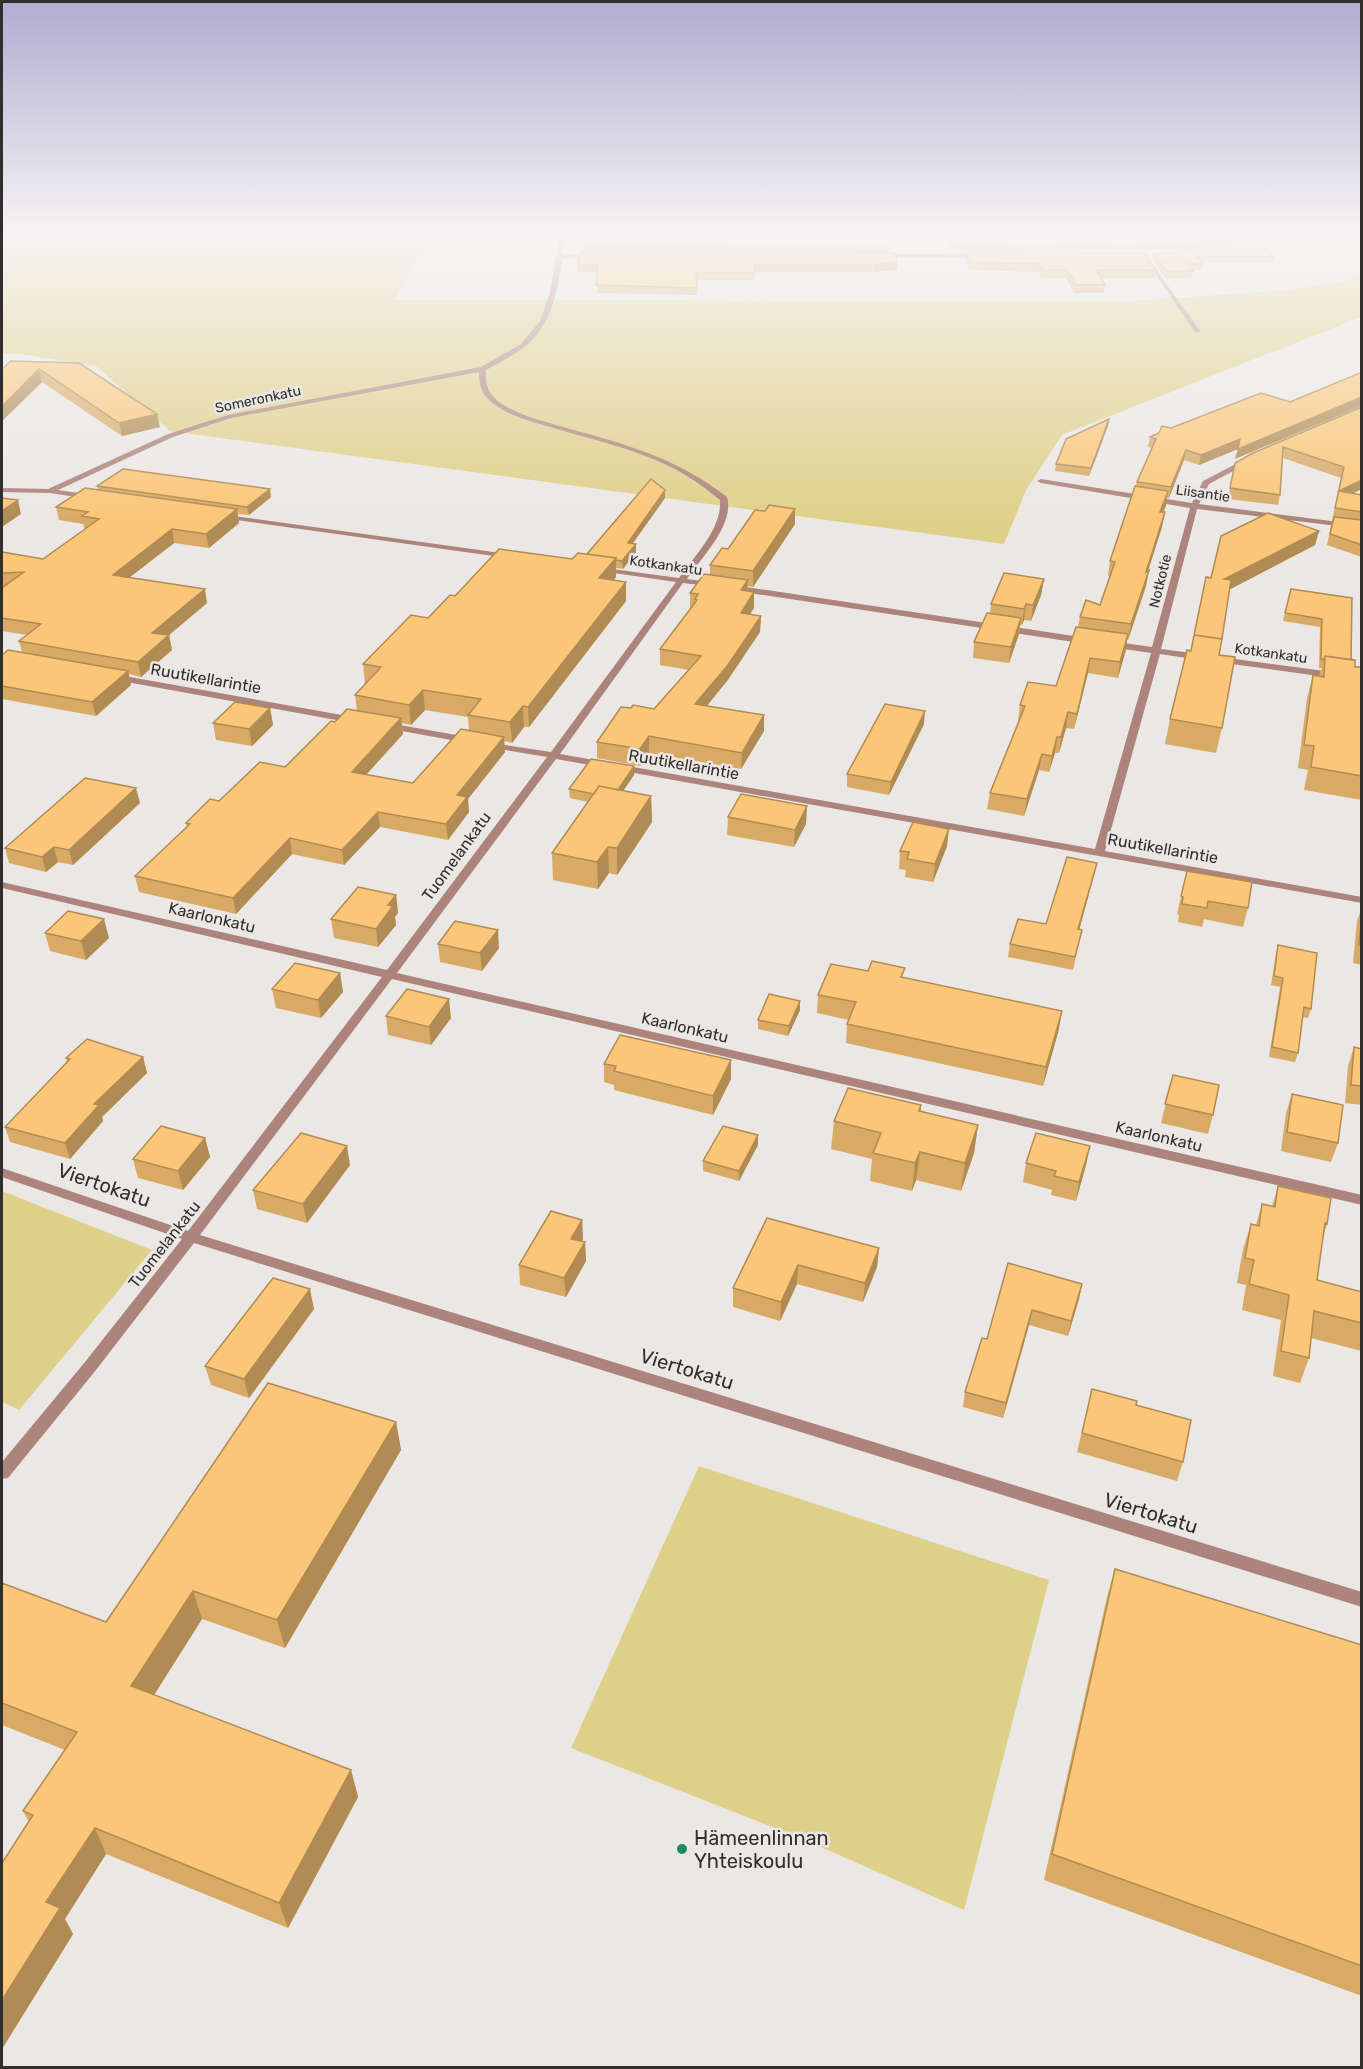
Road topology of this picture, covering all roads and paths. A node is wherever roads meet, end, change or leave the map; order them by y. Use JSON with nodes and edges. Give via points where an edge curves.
{"nodes":[{"id":1,"x":540,"y":329,"type":"edge"},
{"id":2,"x":483,"y":369,"type":"junction"},
{"id":3,"x":1258,"y":455,"type":"edge"},
{"id":4,"x":1041,"y":481,"type":"dead end"},
{"id":5,"x":2,"y":490,"type":"edge"},
{"id":6,"x":50,"y":491,"type":"junction"},
{"id":7,"x":94,"y":497,"type":"edge"},
{"id":8,"x":1194,"y":506,"type":"junction"},
{"id":9,"x":209,"y":514,"type":"edge"},
{"id":10,"x":1362,"y":527,"type":"edge"},
{"id":11,"x":516,"y":557,"type":"edge"},
{"id":12,"x":587,"y":567,"type":"edge"},
{"id":13,"x":682,"y":580,"type":"junction"},
{"id":14,"x":1156,"y":651,"type":"junction"},
{"id":15,"x":106,"y":675,"type":"edge"},
{"id":16,"x":1362,"y":679,"type":"edge"},
{"id":17,"x":363,"y":722,"type":"edge"},
{"id":18,"x":375,"y":724,"type":"edge"},
{"id":19,"x":552,"y":755,"type":"junction"},
{"id":20,"x":1099,"y":852,"type":"junction"},
{"id":21,"x":2,"y":885,"type":"edge"},
{"id":22,"x":1362,"y":900,"type":"edge"},
{"id":23,"x":389,"y":976,"type":"junction"},
{"id":24,"x":2,"y":1172,"type":"edge"},
{"id":25,"x":1362,"y":1200,"type":"edge"},
{"id":26,"x":191,"y":1237,"type":"junction"},
{"id":27,"x":2,"y":1473,"type":"edge"},
{"id":28,"x":1362,"y":1600,"type":"edge"}],
"edges":[{"from":1,"to":2,"type":"street","via":[[524,345]]},
{"from":2,"to":6,"type":"street","name":"Someronkatu","via":[[230,416],[154,443]]},
{"from":2,"to":13,"type":"street","name":"Tuomelankatu","via":[[482,382],[489,397],[500,405],[659,458],[700,478],[724,499],[720,526]]},
{"from":3,"to":8,"type":"street","name":"Notkotie","via":[[1206,483]]},
{"from":4,"to":8,"type":"street","name":"Liisantie"},
{"from":5,"to":6,"type":"street"},
{"from":6,"to":7,"type":"street"},
{"from":8,"to":10,"type":"street","name":"Liisantie"},
{"from":8,"to":14,"type":"street","name":"Notkotie"},
{"from":9,"to":11,"type":"street"},
{"from":12,"to":13,"type":"street","name":"Kotkankatu"},
{"from":13,"to":14,"type":"street","name":"Kotkankatu"},
{"from":13,"to":19,"type":"street","name":"Tuomelankatu"},
{"from":14,"to":16,"type":"street","name":"Kotkankatu"},
{"from":14,"to":20,"type":"street","name":"Notkotie"},
{"from":15,"to":17,"type":"street","name":"Ruutikellarintie"},
{"from":18,"to":19,"type":"street","name":"Ruutikellarintie"},
{"from":19,"to":20,"type":"street","name":"Ruutikellarintie"},
{"from":19,"to":23,"type":"street","name":"Tuomelankatu"},
{"from":20,"to":22,"type":"street","name":"Ruutikellarintie"},
{"from":21,"to":23,"type":"street","name":"Kaarlonkatu"},
{"from":23,"to":25,"type":"street","name":"Kaarlonkatu"},
{"from":23,"to":26,"type":"street","name":"Tuomelankatu"},
{"from":24,"to":26,"type":"street","name":"Viertokatu"},
{"from":26,"to":27,"type":"street","name":"Tuomelankatu"},
{"from":26,"to":28,"type":"street","name":"Viertokatu"}]}
